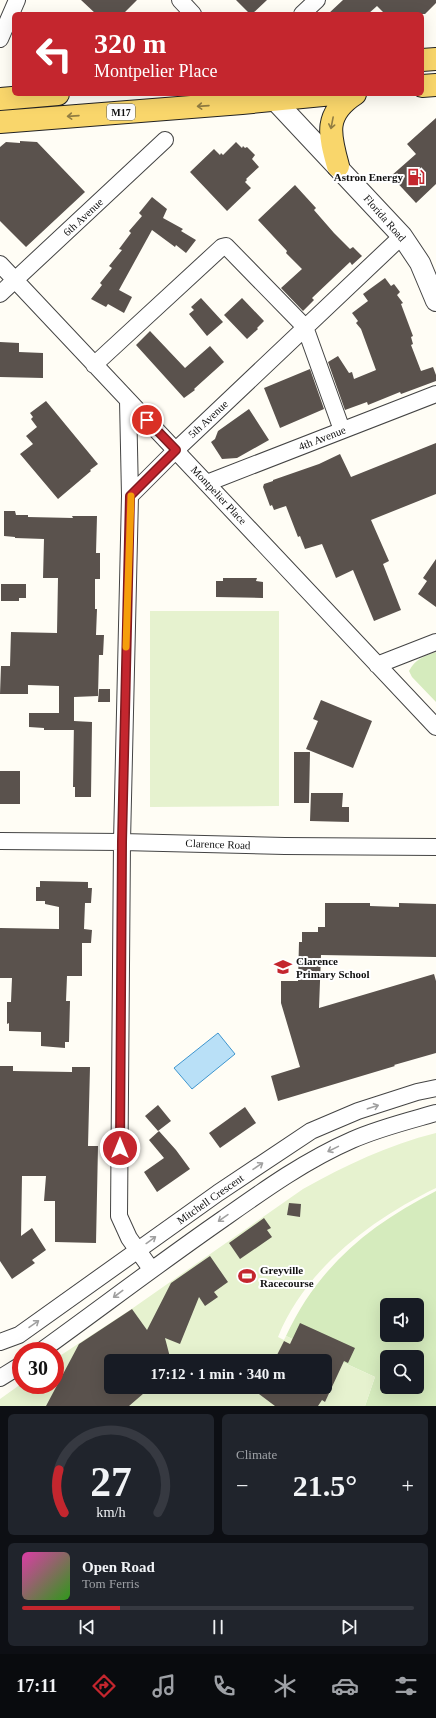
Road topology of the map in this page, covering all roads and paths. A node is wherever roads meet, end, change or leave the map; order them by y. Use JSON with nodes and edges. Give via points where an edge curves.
{"nodes":[{"id":1,"x":17,"y":0,"type":"edge"},
{"id":2,"x":180,"y":0,"type":"edge"},
{"id":3,"x":317,"y":0,"type":"edge"},
{"id":4,"x":191,"y":12,"type":"edge"},
{"id":5,"x":304,"y":12,"type":"edge"},
{"id":6,"x":0,"y":39,"type":"edge"},
{"id":7,"x":436,"y":59,"type":"edge"},
{"id":8,"x":424,"y":60,"type":"edge"},
{"id":9,"x":436,"y":85,"type":"edge"},
{"id":10,"x":424,"y":86,"type":"edge"},
{"id":11,"x":39,"y":96,"type":"edge"},
{"id":12,"x":292,"y":96,"type":"edge"},
{"id":13,"x":352,"y":96,"type":"edge"},
{"id":14,"x":271,"y":97,"type":"edge"},
{"id":15,"x":0,"y":100,"type":"edge"},
{"id":16,"x":0,"y":122,"type":"edge"},
{"id":17,"x":165,"y":140,"type":"dead end"},
{"id":18,"x":338,"y":166,"type":"junction"},
{"id":19,"x":402,"y":236,"type":"junction"},
{"id":20,"x":0,"y":264,"type":"edge"},
{"id":21,"x":15,"y":281,"type":"junction"},
{"id":22,"x":0,"y":294,"type":"edge"},
{"id":23,"x":436,"y":301,"type":"edge"},
{"id":24,"x":305,"y":327,"type":"junction"},
{"id":25,"x":94,"y":365,"type":"junction"},
{"id":26,"x":436,"y":394,"type":"edge"},
{"id":27,"x":128,"y":400,"type":"junction"},
{"id":28,"x":342,"y":430,"type":"junction"},
{"id":29,"x":176,"y":450,"type":"junction"},
{"id":30,"x":207,"y":483,"type":"junction"},
{"id":31,"x":130,"y":496,"type":"junction"},
{"id":32,"x":436,"y":642,"type":"edge"},
{"id":33,"x":377,"y":665,"type":"junction"},
{"id":34,"x":436,"y":727,"type":"edge"},
{"id":35,"x":0,"y":841,"type":"edge"},
{"id":36,"x":122,"y":842,"type":"junction"},
{"id":37,"x":436,"y":846,"type":"edge"},
{"id":38,"x":436,"y":1088,"type":"edge"},
{"id":39,"x":436,"y":1114,"type":"edge"},
{"id":40,"x":137,"y":1251,"type":"junction"},
{"id":41,"x":151,"y":1269,"type":"junction"},
{"id":42,"x":0,"y":1342,"type":"edge"},
{"id":43,"x":53,"y":1342,"type":"edge"},
{"id":44,"x":12,"y":1371,"type":"edge"},
{"id":45,"x":0,"y":1378,"type":"edge"}],
"edges":[{"from":1,"to":6,"type":"street"},
{"from":2,"to":4,"type":"street"},
{"from":3,"to":5,"type":"street"},
{"from":7,"to":8,"type":"main road"},
{"from":9,"to":10,"type":"main road"},
{"from":11,"to":15,"type":"main road"},
{"from":12,"to":14,"type":"main road","number":"M17"},
{"from":13,"to":18,"type":"main road","one_way":true,"via":[[344,101],[331,121],[333,148]]},
{"from":14,"to":16,"type":"main road","number":"M17","one_way":true},
{"from":14,"to":18,"type":"street","name":"Florida Road"},
{"from":17,"to":21,"type":"street","name":"6th Avenue"},
{"from":18,"to":19,"type":"street","name":"Florida Road"},
{"from":19,"to":23,"type":"street","name":"Florida Road","via":[[420,263]]},
{"from":19,"to":24,"type":"street","name":"5th Avenue"},
{"from":20,"to":21,"type":"street","name":"Montpelier Place"},
{"from":21,"to":22,"type":"street","name":"6th Avenue"},
{"from":21,"to":25,"type":"street","name":"Montpelier Place"},
{"from":24,"to":25,"type":"street","via":[[224,246]]},
{"from":24,"to":28,"type":"street"},
{"from":24,"to":29,"type":"street","name":"5th Avenue"},
{"from":25,"to":27,"type":"street","name":"Montpelier Place"},
{"from":26,"to":28,"type":"street","name":"4th Avenue"},
{"from":27,"to":29,"type":"street","name":"Montpelier Place"},
{"from":27,"to":31,"type":"street"},
{"from":28,"to":30,"type":"street","name":"4th Avenue"},
{"from":29,"to":30,"type":"street","name":"Montpelier Place"},
{"from":29,"to":31,"type":"street","name":"5th Avenue"},
{"from":30,"to":33,"type":"street","name":"Montpelier Place"},
{"from":31,"to":36,"type":"street"},
{"from":32,"to":33,"type":"street"},
{"from":33,"to":34,"type":"street","name":"Montpelier Place"},
{"from":35,"to":36,"type":"street","name":"Clarence Road"},
{"from":36,"to":37,"type":"street","name":"Clarence Road","via":[[277,846]]},
{"from":36,"to":40,"type":"street","via":[[119,1216]]},
{"from":40,"to":38,"type":"street","name":"Mitchell Crescent","one_way":true,"via":[[311,1131],[358,1112]]},
{"from":39,"to":41,"type":"street","one_way":true,"via":[[398,1123],[352,1140],[322,1155],[290,1173]]},
{"from":40,"to":41,"type":"street"},
{"from":42,"to":40,"type":"street","name":"Mitchell Crescent","one_way":true,"via":[[19,1335]]},
{"from":41,"to":43,"type":"street","one_way":true},
{"from":44,"to":45,"type":"street"}]}
